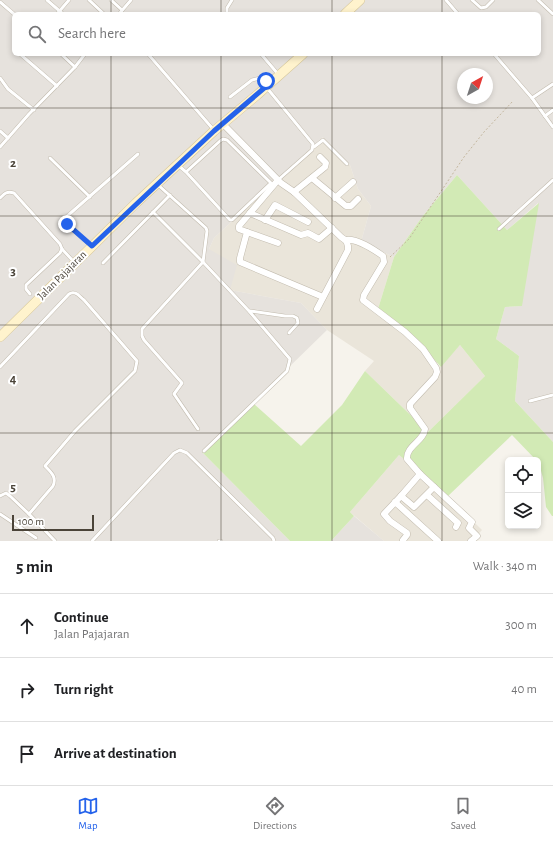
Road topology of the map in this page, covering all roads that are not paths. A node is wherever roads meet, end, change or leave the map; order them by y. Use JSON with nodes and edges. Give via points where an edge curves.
{"nodes":[{"id":1,"x":46,"y":0,"type":"edge"},
{"id":2,"x":69,"y":0,"type":"edge"},
{"id":3,"x":89,"y":0,"type":"edge"},
{"id":4,"x":111,"y":0,"type":"edge"},
{"id":5,"x":131,"y":0,"type":"edge"},
{"id":6,"x":232,"y":0,"type":"edge"},
{"id":7,"x":360,"y":0,"type":"edge"},
{"id":8,"x":446,"y":0,"type":"edge"},
{"id":9,"x":472,"y":0,"type":"edge"},
{"id":10,"x":493,"y":0,"type":"edge"},
{"id":11,"x":538,"y":0,"type":"edge"},
{"id":12,"x":0,"y":2,"type":"edge"},
{"id":13,"x":122,"y":10,"type":"joint"},
{"id":14,"x":12,"y":12,"type":"edge"},
{"id":15,"x":58,"y":12,"type":"edge"},
{"id":16,"x":102,"y":12,"type":"edge"},
{"id":17,"x":227,"y":12,"type":"edge"},
{"id":18,"x":347,"y":12,"type":"edge"},
{"id":19,"x":456,"y":12,"type":"edge"},
{"id":20,"x":553,"y":14,"type":"edge"},
{"id":21,"x":22,"y":56,"type":"edge"},
{"id":22,"x":63,"y":56,"type":"edge"},
{"id":23,"x":83,"y":56,"type":"edge"},
{"id":24,"x":150,"y":56,"type":"edge"},
{"id":25,"x":263,"y":56,"type":"edge"},
{"id":26,"x":301,"y":56,"type":"edge"},
{"id":27,"x":496,"y":56,"type":"edge"},
{"id":28,"x":75,"y":67,"type":"junction"},
{"id":29,"x":280,"y":75,"type":"junction"},
{"id":30,"x":0,"y":78,"type":"edge"},
{"id":31,"x":553,"y":84,"type":"edge"},
{"id":32,"x":57,"y":86,"type":"junction"},
{"id":33,"x":268,"y":86,"type":"junction"},
{"id":34,"x":230,"y":97,"type":"dead end"},
{"id":35,"x":532,"y":98,"type":"junction"},
{"id":36,"x":34,"y":110,"type":"junction"},
{"id":37,"x":553,"y":110,"type":"edge"},
{"id":38,"x":545,"y":116,"type":"junction"},
{"id":39,"x":222,"y":124,"type":"junction"},
{"id":40,"x":553,"y":126,"type":"edge"},
{"id":41,"x":0,"y":131,"type":"edge"},
{"id":42,"x":214,"y":131,"type":"junction"},
{"id":43,"x":8,"y":138,"type":"junction"},
{"id":44,"x":314,"y":147,"type":"junction"},
{"id":45,"x":0,"y":148,"type":"edge"},
{"id":46,"x":138,"y":154,"type":"dead end"},
{"id":47,"x":320,"y":157,"type":"dead end"},
{"id":48,"x":50,"y":158,"type":"dead end"},
{"id":49,"x":177,"y":164,"type":"junction"},
{"id":50,"x":347,"y":164,"type":"dead end"},
{"id":51,"x":186,"y":172,"type":"junction"},
{"id":52,"x":312,"y":178,"type":"junction"},
{"id":53,"x":278,"y":180,"type":"junction"},
{"id":54,"x":553,"y":180,"type":"edge"},
{"id":55,"x":352,"y":182,"type":"dead end"},
{"id":56,"x":157,"y":184,"type":"junction"},
{"id":57,"x":294,"y":192,"type":"junction"},
{"id":58,"x":170,"y":195,"type":"junction"},
{"id":59,"x":90,"y":196,"type":"junction"},
{"id":60,"x":0,"y":198,"type":"edge"},
{"id":61,"x":335,"y":198,"type":"junction"},
{"id":62,"x":358,"y":199,"type":"dead end"},
{"id":63,"x":153,"y":212,"type":"junction"},
{"id":64,"x":250,"y":213,"type":"junction"},
{"id":65,"x":264,"y":220,"type":"junction"},
{"id":66,"x":308,"y":222,"type":"dead end"},
{"id":67,"x":332,"y":228,"type":"junction"},
{"id":68,"x":499,"y":229,"type":"dead end"},
{"id":69,"x":247,"y":232,"type":"junction"},
{"id":70,"x":346,"y":240,"type":"junction"},
{"id":71,"x":278,"y":243,"type":"dead end"},
{"id":72,"x":92,"y":246,"type":"junction"},
{"id":73,"x":62,"y":249,"type":"junction"},
{"id":74,"x":74,"y":262,"type":"junction"},
{"id":75,"x":203,"y":262,"type":"junction"},
{"id":76,"x":102,"y":263,"type":"dead end"},
{"id":77,"x":30,"y":294,"type":"dead end"},
{"id":78,"x":323,"y":297,"type":"junction"},
{"id":79,"x":317,"y":309,"type":"dead end"},
{"id":80,"x":249,"y":311,"type":"junction"},
{"id":81,"x":289,"y":333,"type":"dead end"},
{"id":82,"x":0,"y":337,"type":"edge"},
{"id":83,"x":0,"y":367,"type":"edge"},
{"id":84,"x":553,"y":395,"type":"edge"},
{"id":85,"x":530,"y":401,"type":"dead end"},
{"id":86,"x":198,"y":429,"type":"dead end"},
{"id":87,"x":204,"y":451,"type":"dead end"},
{"id":88,"x":420,"y":474,"type":"junction"},
{"id":89,"x":434,"y":487,"type":"junction"},
{"id":90,"x":427,"y":494,"type":"junction"},
{"id":91,"x":0,"y":496,"type":"edge"},
{"id":92,"x":401,"y":496,"type":"junction"},
{"id":93,"x":395,"y":502,"type":"junction"},
{"id":94,"x":0,"y":514,"type":"edge"},
{"id":95,"x":29,"y":514,"type":"junction"},
{"id":96,"x":456,"y":528,"type":"dead end"},
{"id":97,"x":36,"y":538,"type":"dead end"},
{"id":98,"x":403,"y":540,"type":"edge"},
{"id":99,"x":56,"y":541,"type":"edge"},
{"id":100,"x":92,"y":541,"type":"edge"},
{"id":101,"x":274,"y":541,"type":"edge"},
{"id":102,"x":438,"y":541,"type":"edge"},
{"id":103,"x":471,"y":541,"type":"edge"}],
"edges":[{"from":1,"to":15,"type":"lane"},
{"from":2,"to":15,"type":"lane"},
{"from":3,"to":16,"type":"lane"},
{"from":4,"to":13,"type":"lane"},
{"from":5,"to":13,"type":"lane"},
{"from":6,"to":17,"type":"lane"},
{"from":7,"to":18,"type":"main road"},
{"from":8,"to":19,"type":"lane"},
{"from":9,"to":10,"type":"lane","via":[[482,8]]},
{"from":11,"to":20,"type":"lane"},
{"from":12,"to":14,"type":"lane"},
{"from":21,"to":32,"type":"lane"},
{"from":22,"to":28,"type":"lane"},
{"from":23,"to":28,"type":"lane"},
{"from":24,"to":42,"type":"lane"},
{"from":25,"to":29,"type":"lane"},
{"from":26,"to":29,"type":"main road","name":"Jalan Pajajaran"},
{"from":27,"to":35,"type":"lane"},
{"from":28,"to":32,"type":"lane"},
{"from":29,"to":33,"type":"main road","name":"Jalan Pajajaran"},
{"from":30,"to":36,"type":"lane","via":[[8,89]]},
{"from":31,"to":35,"type":"lane"},
{"from":32,"to":36,"type":"lane"},
{"from":33,"to":34,"type":"lane","via":[[260,78],[252,80]]},
{"from":33,"to":39,"type":"main road","name":"Jalan Pajajaran"},
{"from":33,"to":44,"type":"lane"},
{"from":35,"to":38,"type":"lane"},
{"from":36,"to":43,"type":"lane"},
{"from":37,"to":38,"type":"lane"},
{"from":38,"to":40,"type":"lane"},
{"from":39,"to":42,"type":"main road","name":"Jalan Pajajaran"},
{"from":39,"to":53,"type":"street"},
{"from":41,"to":43,"type":"lane"},
{"from":42,"to":49,"type":"main road","name":"Jalan Pajajaran"},
{"from":43,"to":45,"type":"lane"},
{"from":44,"to":50,"type":"lane","via":[[323,140]]},
{"from":44,"to":53,"type":"lane"},
{"from":46,"to":59,"type":"lane"},
{"from":47,"to":52,"type":"street","via":[[326,165]]},
{"from":48,"to":59,"type":"lane"},
{"from":49,"to":51,"type":"lane"},
{"from":49,"to":56,"type":"main road","name":"Jalan Pajajaran"},
{"from":51,"to":51,"type":"lane","via":[[230,220],[271,183],[223,139]]},
{"from":52,"to":57,"type":"street"},
{"from":52,"to":61,"type":"street"},
{"from":53,"to":57,"type":"street"},
{"from":53,"to":64,"type":"street"},
{"from":54,"to":68,"type":"lane"},
{"from":55,"to":61,"type":"street"},
{"from":56,"to":58,"type":"lane"},
{"from":56,"to":72,"type":"main road","name":"Jalan Pajajaran"},
{"from":57,"to":67,"type":"street"},
{"from":58,"to":63,"type":"lane"},
{"from":58,"to":75,"type":"lane","via":[[206,228]]},
{"from":59,"to":72,"type":"lane","via":[[65,220]]},
{"from":60,"to":73,"type":"lane","via":[[6,192],[14,193]]},
{"from":61,"to":62,"type":"street","via":[[350,207]]},
{"from":63,"to":75,"type":"lane"},
{"from":63,"to":76,"type":"lane"},
{"from":64,"to":65,"type":"street"},
{"from":64,"to":69,"type":"street","via":[[239,226]]},
{"from":65,"to":66,"type":"street","via":[[275,205]]},
{"from":65,"to":67,"type":"street","via":[[301,235],[308,233],[319,239]]},
{"from":67,"to":70,"type":"street"},
{"from":69,"to":71,"type":"street"},
{"from":69,"to":78,"type":"street","via":[[239,260],[241,263]]},
{"from":70,"to":78,"type":"street","via":[[348,250]]},
{"from":70,"to":88,"type":"street","via":[[359,242],[384,257],[384,262],[363,300],[415,341],[437,370],[437,375],[410,404],[410,408],[425,429],[424,434],[407,455],[409,462]]},
{"from":72,"to":74,"type":"main road","name":"Jalan Pajajaran"},
{"from":73,"to":74,"type":"lane"},
{"from":73,"to":77,"type":"lane","via":[[26,285]]},
{"from":74,"to":82,"type":"main road","name":"Jalan Pajajaran"},
{"from":75,"to":80,"type":"lane"},
{"from":75,"to":86,"type":"lane","via":[[142,329],[144,340],[182,383],[174,394]]},
{"from":78,"to":79,"type":"street"},
{"from":80,"to":81,"type":"lane","via":[[297,318],[298,323]]},
{"from":80,"to":87,"type":"lane","via":[[288,356],[289,367],[276,383]]},
{"from":83,"to":95,"type":"lane","via":[[73,292],[84,300],[137,362],[135,371],[75,431],[45,466],[55,482]]},
{"from":84,"to":85,"type":"lane"},
{"from":88,"to":89,"type":"street"},
{"from":88,"to":92,"type":"street"},
{"from":89,"to":90,"type":"street"},
{"from":89,"to":103,"type":"street","via":[[472,522],[469,528],[477,536]]},
{"from":90,"to":92,"type":"street","via":[[414,507]]},
{"from":90,"to":96,"type":"street","via":[[458,523]]},
{"from":91,"to":95,"type":"lane","via":[[6,494]]},
{"from":92,"to":93,"type":"street"},
{"from":93,"to":98,"type":"street","via":[[384,514],[406,533]]},
{"from":93,"to":102,"type":"street"},
{"from":94,"to":97,"type":"lane"},
{"from":95,"to":99,"type":"lane"},
{"from":100,"to":101,"type":"lane","via":[[174,453],[180,450],[187,453]]}]}
